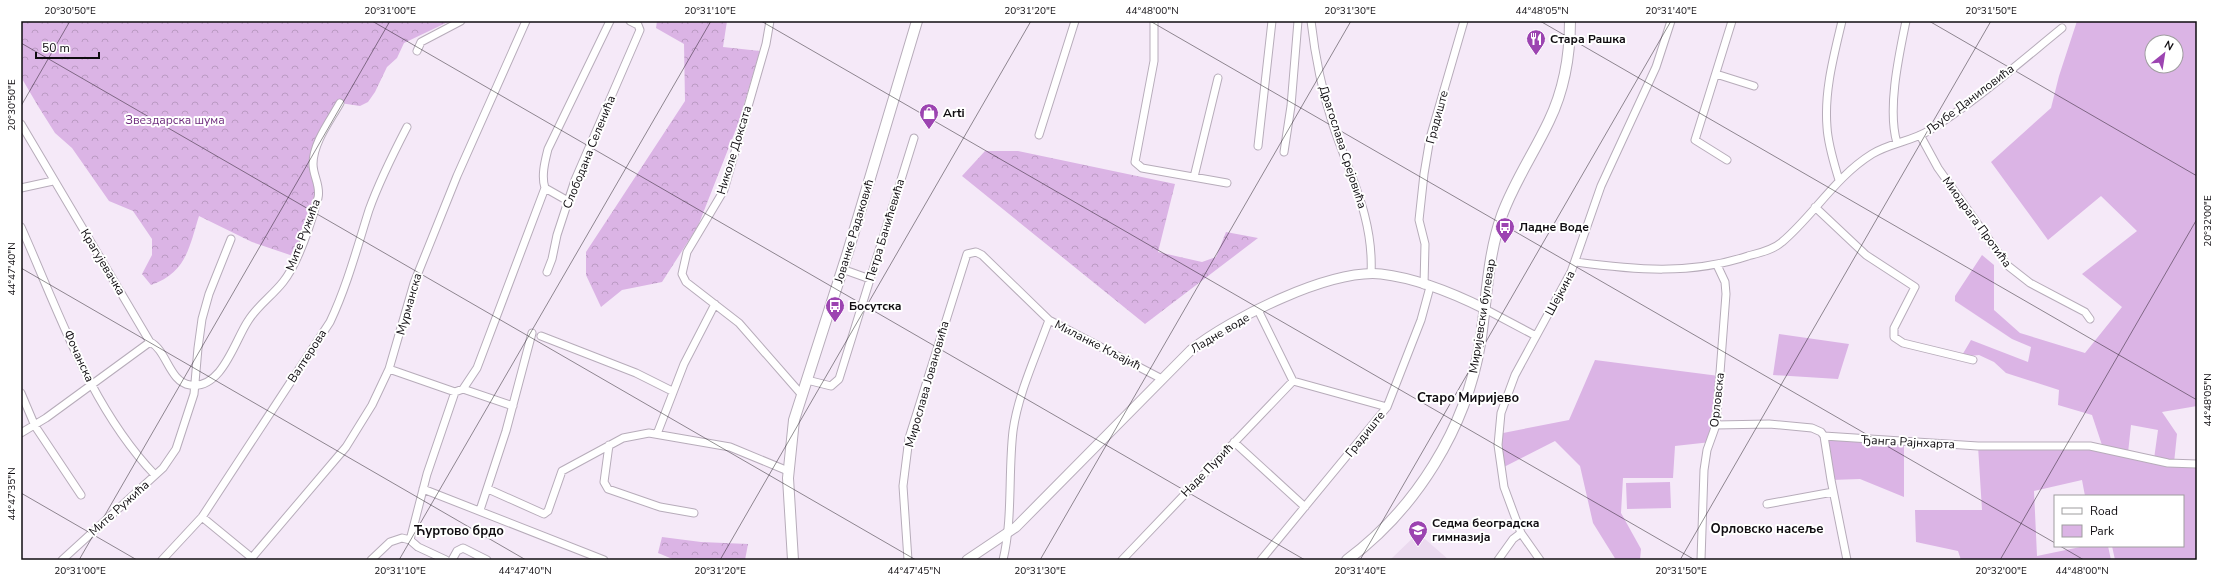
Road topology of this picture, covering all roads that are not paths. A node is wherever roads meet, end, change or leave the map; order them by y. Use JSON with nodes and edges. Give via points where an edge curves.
{"nodes":[{"id":1,"x":461,"y":21,"type":"edge"},
{"id":2,"x":526,"y":21,"type":"edge"},
{"id":3,"x":610,"y":21,"type":"edge"},
{"id":4,"x":630,"y":21,"type":"edge"},
{"id":5,"x":770,"y":21,"type":"edge"},
{"id":6,"x":917,"y":21,"type":"edge"},
{"id":7,"x":1075,"y":21,"type":"edge"},
{"id":8,"x":1154,"y":21,"type":"edge"},
{"id":9,"x":1272,"y":21,"type":"edge"},
{"id":10,"x":1298,"y":21,"type":"edge"},
{"id":11,"x":1311,"y":21,"type":"edge"},
{"id":12,"x":1464,"y":21,"type":"edge"},
{"id":13,"x":1570,"y":21,"type":"edge"},
{"id":14,"x":1671,"y":21,"type":"edge"},
{"id":15,"x":1732,"y":21,"type":"edge"},
{"id":16,"x":1842,"y":21,"type":"edge"},
{"id":17,"x":1906,"y":21,"type":"edge"},
{"id":18,"x":2062,"y":28,"type":"dead end"},
{"id":19,"x":417,"y":51,"type":"dead end"},
{"id":20,"x":1716,"y":74,"type":"junction"},
{"id":21,"x":1218,"y":78,"type":"dead end"},
{"id":22,"x":1754,"y":86,"type":"dead end"},
{"id":23,"x":340,"y":103,"type":"dead end"},
{"id":24,"x":21,"y":124,"type":"edge"},
{"id":25,"x":407,"y":127,"type":"dead end"},
{"id":26,"x":1039,"y":135,"type":"dead end"},
{"id":27,"x":1920,"y":135,"type":"junction"},
{"id":28,"x":914,"y":138,"type":"dead end"},
{"id":29,"x":1896,"y":143,"type":"junction"},
{"id":30,"x":1258,"y":146,"type":"dead end"},
{"id":31,"x":1284,"y":152,"type":"dead end"},
{"id":32,"x":1727,"y":160,"type":"dead end"},
{"id":33,"x":1194,"y":176,"type":"junction"},
{"id":34,"x":1839,"y":180,"type":"junction"},
{"id":35,"x":53,"y":181,"type":"junction"},
{"id":36,"x":1227,"y":183,"type":"dead end"},
{"id":37,"x":21,"y":188,"type":"edge"},
{"id":38,"x":546,"y":188,"type":"junction"},
{"id":39,"x":568,"y":201,"type":"junction"},
{"id":40,"x":1815,"y":207,"type":"junction"},
{"id":41,"x":21,"y":227,"type":"edge"},
{"id":42,"x":231,"y":239,"type":"dead end"},
{"id":43,"x":965,"y":258,"type":"joint"},
{"id":44,"x":1576,"y":262,"type":"junction"},
{"id":45,"x":1717,"y":266,"type":"junction"},
{"id":46,"x":842,"y":269,"type":"junction"},
{"id":47,"x":546,"y":272,"type":"dead end"},
{"id":48,"x":1372,"y":274,"type":"junction"},
{"id":49,"x":870,"y":279,"type":"junction"},
{"id":50,"x":1427,"y":286,"type":"junction"},
{"id":51,"x":715,"y":304,"type":"junction"},
{"id":52,"x":1485,"y":309,"type":"junction"},
{"id":53,"x":1258,"y":310,"type":"junction"},
{"id":54,"x":2090,"y":319,"type":"dead end"},
{"id":55,"x":1049,"y":320,"type":"junction"},
{"id":56,"x":532,"y":333,"type":"dead end"},
{"id":57,"x":541,"y":336,"type":"dead end"},
{"id":58,"x":1536,"y":336,"type":"junction"},
{"id":59,"x":150,"y":342,"type":"junction"},
{"id":60,"x":1973,"y":360,"type":"dead end"},
{"id":61,"x":389,"y":369,"type":"junction"},
{"id":62,"x":1162,"y":379,"type":"junction"},
{"id":63,"x":807,"y":380,"type":"junction"},
{"id":64,"x":1293,"y":381,"type":"junction"},
{"id":65,"x":92,"y":383,"type":"junction"},
{"id":66,"x":196,"y":386,"type":"junction"},
{"id":67,"x":463,"y":389,"type":"junction"},
{"id":68,"x":672,"y":391,"type":"junction"},
{"id":69,"x":455,"y":392,"type":"junction"},
{"id":70,"x":21,"y":393,"type":"edge"},
{"id":71,"x":802,"y":395,"type":"junction"},
{"id":72,"x":514,"y":406,"type":"junction"},
{"id":73,"x":1387,"y":408,"type":"junction"},
{"id":74,"x":1716,"y":425,"type":"junction"},
{"id":75,"x":35,"y":426,"type":"junction"},
{"id":76,"x":21,"y":433,"type":"edge"},
{"id":77,"x":657,"y":434,"type":"junction"},
{"id":78,"x":1824,"y":436,"type":"junction"},
{"id":79,"x":1234,"y":442,"type":"junction"},
{"id":80,"x":609,"y":445,"type":"junction"},
{"id":81,"x":2197,"y":464,"type":"edge"},
{"id":82,"x":788,"y":471,"type":"junction"},
{"id":83,"x":155,"y":475,"type":"junction"},
{"id":84,"x":423,"y":489,"type":"junction"},
{"id":85,"x":488,"y":489,"type":"junction"},
{"id":86,"x":1833,"y":492,"type":"junction"},
{"id":87,"x":81,"y":495,"type":"dead end"},
{"id":88,"x":1767,"y":504,"type":"dead end"},
{"id":89,"x":1305,"y":507,"type":"junction"},
{"id":90,"x":480,"y":510,"type":"junction"},
{"id":91,"x":694,"y":513,"type":"dead end"},
{"id":92,"x":202,"y":517,"type":"junction"},
{"id":93,"x":1521,"y":533,"type":"junction"},
{"id":94,"x":1008,"y":534,"type":"junction"},
{"id":95,"x":410,"y":540,"type":"junction"},
{"id":96,"x":251,"y":559,"type":"edge"},
{"id":97,"x":62,"y":560,"type":"edge"},
{"id":98,"x":162,"y":560,"type":"edge"},
{"id":99,"x":371,"y":560,"type":"edge"},
{"id":100,"x":446,"y":560,"type":"edge"},
{"id":101,"x":452,"y":560,"type":"edge"},
{"id":102,"x":487,"y":560,"type":"edge"},
{"id":103,"x":604,"y":560,"type":"edge"},
{"id":104,"x":793,"y":560,"type":"edge"},
{"id":105,"x":908,"y":560,"type":"edge"},
{"id":106,"x":967,"y":560,"type":"edge"},
{"id":107,"x":1003,"y":560,"type":"edge"},
{"id":108,"x":1122,"y":560,"type":"edge"},
{"id":109,"x":1261,"y":560,"type":"edge"},
{"id":110,"x":1347,"y":560,"type":"edge"},
{"id":111,"x":1498,"y":560,"type":"edge"},
{"id":112,"x":1540,"y":560,"type":"edge"},
{"id":113,"x":1701,"y":560,"type":"edge"},
{"id":114,"x":1847,"y":560,"type":"edge"}],
"edges":[{"from":1,"to":19,"type":"street","via":[[421,42]]},
{"from":2,"to":61,"type":"street","name":"Мурманска","via":[[457,176],[414,283]]},
{"from":3,"to":38,"type":"street","via":[[548,149],[544,176]]},
{"from":4,"to":39,"type":"street","name":"Слободана Селенића","via":[[640,27],[639,34]]},
{"from":5,"to":51,"type":"street","name":"Николе Доксата","via":[[766,44],[724,190],[691,244],[682,274],[684,281]]},
{"from":6,"to":46,"type":"main road","name":"Јованке Радаковић"},
{"from":7,"to":26,"type":"street"},
{"from":8,"to":33,"type":"street","via":[[1154,61],[1135,162],[1142,168]]},
{"from":9,"to":30,"type":"street"},
{"from":10,"to":31,"type":"street","via":[[1291,106]]},
{"from":11,"to":48,"type":"street","name":"Драгослава Срејовића","via":[[1326,102],[1364,208],[1371,242]]},
{"from":12,"to":50,"type":"street","name":"Градиште","via":[[1430,138],[1424,174],[1419,213],[1425,244]]},
{"from":13,"to":52,"type":"main road","name":"Миријевски булевар","via":[[1567,65],[1560,93],[1549,121],[1512,189],[1501,218],[1491,261]]},
{"from":14,"to":44,"type":"street","name":"Шејкина","via":[[1656,68],[1602,186]]},
{"from":15,"to":20,"type":"street"},
{"from":16,"to":34,"type":"street","via":[[1830,76],[1827,110],[1828,139]]},
{"from":17,"to":29,"type":"street","via":[[1896,71]]},
{"from":18,"to":27,"type":"street","name":"Љубе Даниловића","via":[[1957,111]]},
{"from":20,"to":22,"type":"street"},
{"from":20,"to":32,"type":"street","via":[[1695,140]]},
{"from":21,"to":33,"type":"street"},
{"from":23,"to":66,"type":"street","name":"Мите Ружића","via":[[318,145],[313,164],[320,188],[318,198],[287,276],[248,320],[220,371]]},
{"from":24,"to":35,"type":"street","name":"Крагујевачка"},
{"from":25,"to":92,"type":"street","name":"Валтерова","via":[[370,209],[343,295],[330,322]]},
{"from":27,"to":29,"type":"street","name":"Љубе Даниловића"},
{"from":27,"to":54,"type":"street","name":"Миодрага Протића","via":[[1938,168],[2007,265],[2030,283],[2085,312]]},
{"from":28,"to":49,"type":"street","name":"Петра Банићевића"},
{"from":29,"to":34,"type":"street","name":"Љубе Даниловића","via":[[1872,154]]},
{"from":33,"to":36,"type":"street"},
{"from":34,"to":40,"type":"street","name":"Љубе Даниловића"},
{"from":35,"to":37,"type":"street"},
{"from":35,"to":59,"type":"street","name":"Крагујевачка"},
{"from":38,"to":39,"type":"street"},
{"from":38,"to":67,"type":"street","via":[[478,368]]},
{"from":39,"to":47,"type":"street","name":"Слободана Селенића"},
{"from":40,"to":45,"type":"street","name":"Љубе Даниловића","via":[[1780,243]]},
{"from":40,"to":60,"type":"street","via":[[1866,255],[1915,287],[1894,328],[1894,337],[1903,343]]},
{"from":41,"to":65,"type":"street","name":"Фочанска"},
{"from":42,"to":66,"type":"street","name":"Мите Ружића","via":[[202,318]]},
{"from":43,"to":55,"type":"street","name":"Миланке Кљајић","via":[[971,252],[982,255]]},
{"from":43,"to":105,"type":"street","name":"Мирослава Јовановића","via":[[909,438],[904,486]]},
{"from":44,"to":45,"type":"street","name":"Љубе Даниловића","via":[[1647,270]]},
{"from":44,"to":58,"type":"street","name":"Шејкина"},
{"from":45,"to":74,"type":"street","name":"Орловска","via":[[1725,282],[1726,294]]},
{"from":46,"to":49,"type":"street"},
{"from":46,"to":63,"type":"main road","name":"Јованке Радаковић"},
{"from":48,"to":50,"type":"street","name":"Ладне воде"},
{"from":48,"to":53,"type":"street","name":"Ладне воде","via":[[1331,279]]},
{"from":49,"to":63,"type":"street","name":"Петра Банићевића","via":[[839,379],[831,386]]},
{"from":50,"to":52,"type":"street","name":"Ладне воде"},
{"from":50,"to":73,"type":"street","name":"Градиште","via":[[1421,320]]},
{"from":51,"to":68,"type":"street","via":[[692,346]]},
{"from":51,"to":71,"type":"street","name":"Николе Доксата","via":[[739,323]]},
{"from":52,"to":58,"type":"street","name":"Ладне воде"},
{"from":52,"to":110,"type":"main road","name":"Миријевски булевар","via":[[1471,383],[1448,439],[1426,477],[1399,513],[1369,543]]},
{"from":53,"to":62,"type":"street","name":"Ладне воде","via":[[1197,345]]},
{"from":53,"to":64,"type":"street"},
{"from":55,"to":62,"type":"street","name":"Миланке Кљајић"},
{"from":55,"to":94,"type":"street","via":[[1014,426]]},
{"from":56,"to":72,"type":"street"},
{"from":57,"to":68,"type":"street","via":[[636,373]]},
{"from":58,"to":93,"type":"street","name":"Шејкина","via":[[1508,391],[1498,434],[1502,479]]},
{"from":59,"to":65,"type":"street"},
{"from":59,"to":66,"type":"street","name":"Крагујевачка","via":[[156,346],[179,379],[188,385]]},
{"from":61,"to":69,"type":"street"},
{"from":61,"to":96,"type":"street","name":"Мурманска","via":[[372,405],[346,447]]},
{"from":62,"to":94,"type":"street","name":"Ладне воде"},
{"from":63,"to":71,"type":"main road","name":"Јованке Радаковић"},
{"from":64,"to":73,"type":"street"},
{"from":64,"to":79,"type":"street","name":"Наде Пурић"},
{"from":65,"to":75,"type":"street"},
{"from":65,"to":83,"type":"street","name":"Фочанска","via":[[127,443]]},
{"from":66,"to":83,"type":"street","name":"Мите Ружића","via":[[176,449],[168,463]]},
{"from":67,"to":69,"type":"street"},
{"from":67,"to":72,"type":"street"},
{"from":68,"to":77,"type":"street"},
{"from":69,"to":84,"type":"street"},
{"from":70,"to":75,"type":"street"},
{"from":71,"to":82,"type":"main road","name":"Јованке Радаковић","via":[[792,431]]},
{"from":72,"to":85,"type":"street"},
{"from":73,"to":89,"type":"street","name":"Градиште"},
{"from":74,"to":78,"type":"street","name":"Ђанга Рајнхарта","via":[[1769,424],[1812,428]]},
{"from":74,"to":113,"type":"street","name":"Орловска","via":[[1707,450],[1704,470]]},
{"from":75,"to":76,"type":"street"},
{"from":75,"to":87,"type":"street"},
{"from":77,"to":80,"type":"street","via":[[629,436]]},
{"from":77,"to":82,"type":"street","via":[[730,447]]},
{"from":78,"to":81,"type":"street","name":"Ђанга Рајнхарта","via":[[1978,446],[2060,445],[2103,449],[2168,463]]},
{"from":78,"to":86,"type":"street"},
{"from":79,"to":89,"type":"street"},
{"from":79,"to":108,"type":"street","name":"Наде Пурић"},
{"from":80,"to":85,"type":"street","via":[[562,471],[548,511],[544,514]]},
{"from":80,"to":91,"type":"street","via":[[604,482],[608,489],[660,507]]},
{"from":82,"to":104,"type":"main road","name":"Јованке Радаковић"},
{"from":83,"to":97,"type":"street","name":"Мите Ружића"},
{"from":84,"to":90,"type":"street"},
{"from":84,"to":95,"type":"street"},
{"from":85,"to":90,"type":"street"},
{"from":86,"to":88,"type":"street"},
{"from":86,"to":114,"type":"street"},
{"from":89,"to":109,"type":"street","name":"Градиште"},
{"from":90,"to":103,"type":"street"},
{"from":92,"to":96,"type":"street"},
{"from":92,"to":98,"type":"street","name":"Валтерова"},
{"from":93,"to":111,"type":"street"},
{"from":93,"to":112,"type":"street","name":"Шејкина"},
{"from":94,"to":106,"type":"street","name":"Ладне воде"},
{"from":94,"to":107,"type":"street"},
{"from":95,"to":99,"type":"street","via":[[398,539],[390,542]]},
{"from":95,"to":100,"type":"street","via":[[418,548]]},
{"from":101,"to":102,"type":"street","via":[[461,549]]}]}
